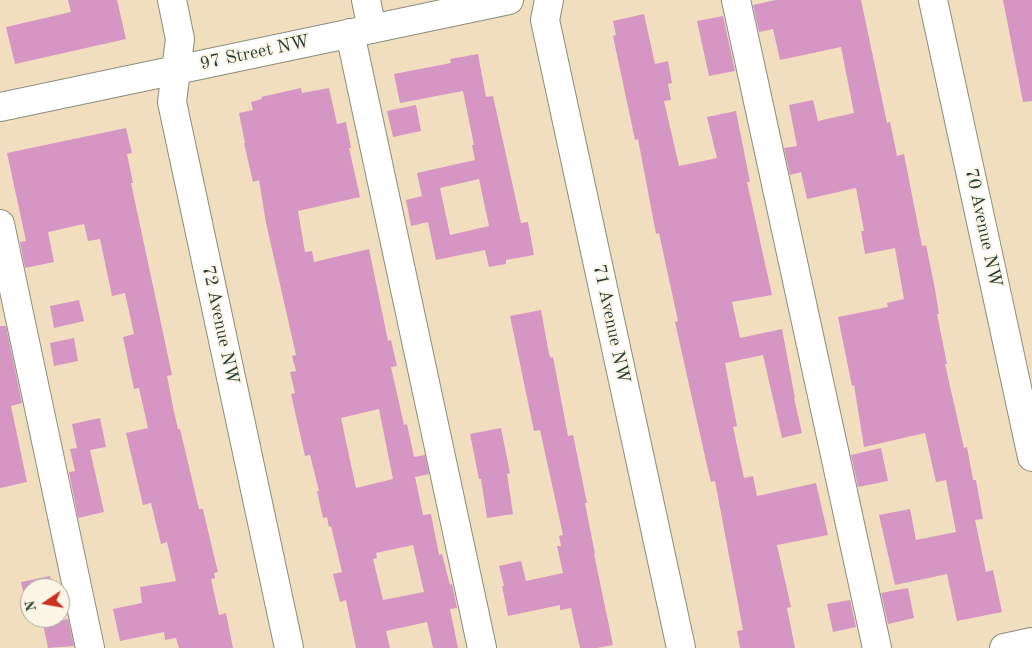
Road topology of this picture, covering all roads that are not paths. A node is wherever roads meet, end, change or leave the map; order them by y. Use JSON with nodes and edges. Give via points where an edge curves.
{"nodes":[{"id":1,"x":172,"y":0,"type":"edge"},
{"id":2,"x":366,"y":0,"type":"edge"},
{"id":3,"x":509,"y":0,"type":"edge"},
{"id":4,"x":549,"y":0,"type":"edge"},
{"id":5,"x":736,"y":0,"type":"edge"},
{"id":6,"x":933,"y":0,"type":"edge"},
{"id":7,"x":361,"y":31,"type":"junction"},
{"id":8,"x":176,"y":69,"type":"junction"},
{"id":9,"x":0,"y":108,"type":"edge"},
{"id":10,"x":0,"y":224,"type":"edge"},
{"id":11,"x":1032,"y":457,"type":"edge"},
{"id":12,"x":1032,"y":642,"type":"edge"},
{"id":13,"x":90,"y":648,"type":"edge"},
{"id":14,"x":289,"y":648,"type":"edge"},
{"id":15,"x":482,"y":648,"type":"edge"},
{"id":16,"x":681,"y":648,"type":"edge"},
{"id":17,"x":877,"y":648,"type":"edge"},
{"id":18,"x":1004,"y":648,"type":"edge"}],
"edges":[{"from":1,"to":8,"type":"street","name":"72 Avenue NW","via":[[180,39]]},
{"from":2,"to":7,"type":"street"},
{"from":3,"to":7,"type":"street","name":"97 Street NW"},
{"from":4,"to":16,"type":"street","name":"71 Avenue NW","via":[[545,20]]},
{"from":5,"to":17,"type":"street"},
{"from":6,"to":11,"type":"street","name":"70 Avenue NW"},
{"from":7,"to":8,"type":"street","name":"97 Street NW"},
{"from":7,"to":15,"type":"street"},
{"from":8,"to":9,"type":"street","name":"97 Street NW"},
{"from":8,"to":14,"type":"street","name":"72 Avenue NW","via":[[172,102]]},
{"from":10,"to":13,"type":"street"},
{"from":12,"to":18,"type":"street"}]}
